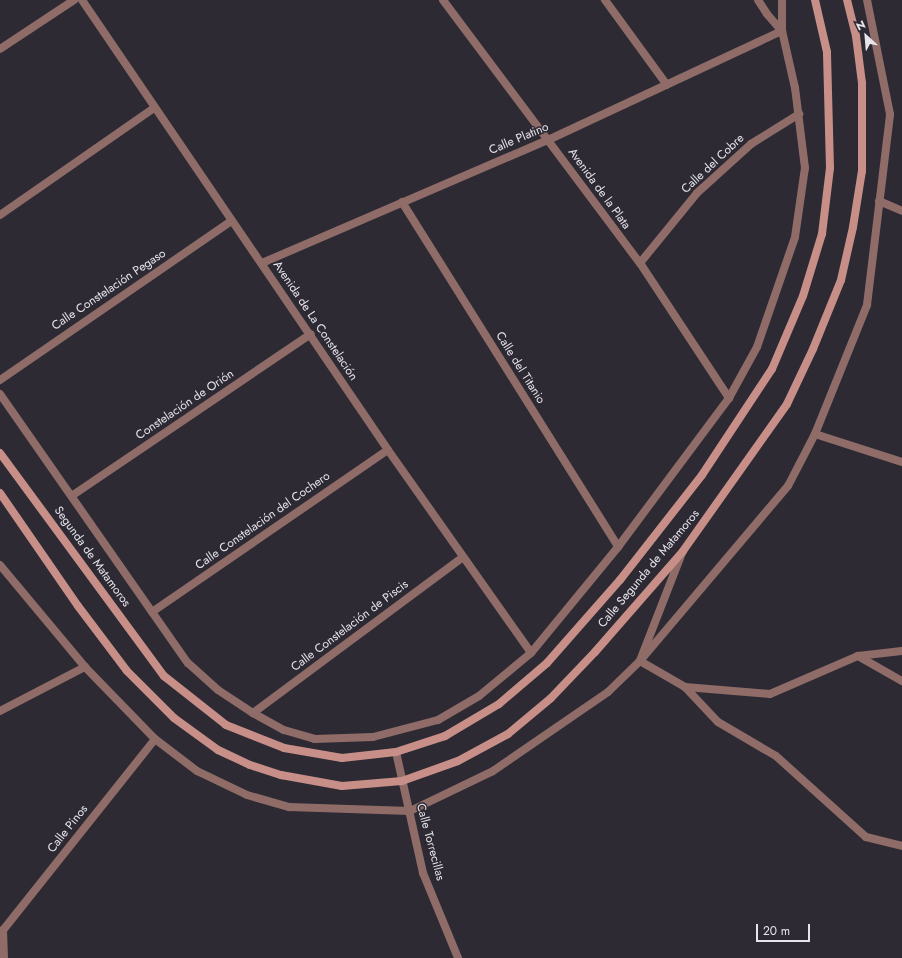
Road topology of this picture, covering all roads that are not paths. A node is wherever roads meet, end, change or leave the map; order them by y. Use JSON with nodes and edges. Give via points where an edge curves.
{"nodes":[{"id":1,"x":74,"y":0,"type":"edge"},
{"id":2,"x":82,"y":0,"type":"edge"},
{"id":3,"x":443,"y":0,"type":"edge"},
{"id":4,"x":605,"y":0,"type":"edge"},
{"id":5,"x":758,"y":0,"type":"edge"},
{"id":6,"x":782,"y":0,"type":"edge"},
{"id":7,"x":815,"y":0,"type":"edge"},
{"id":8,"x":847,"y":0,"type":"edge"},
{"id":9,"x":867,"y":0,"type":"edge"},
{"id":10,"x":782,"y":31,"type":"junction"},
{"id":11,"x":0,"y":49,"type":"edge"},
{"id":12,"x":667,"y":85,"type":"junction"},
{"id":13,"x":154,"y":108,"type":"junction"},
{"id":14,"x":798,"y":114,"type":"junction"},
{"id":15,"x":548,"y":140,"type":"junction"},
{"id":16,"x":879,"y":201,"type":"junction"},
{"id":17,"x":402,"y":202,"type":"junction"},
{"id":18,"x":902,"y":211,"type":"edge"},
{"id":19,"x":0,"y":214,"type":"edge"},
{"id":20,"x":231,"y":221,"type":"junction"},
{"id":21,"x":262,"y":263,"type":"junction"},
{"id":22,"x":640,"y":264,"type":"junction"},
{"id":23,"x":311,"y":334,"type":"junction"},
{"id":24,"x":0,"y":380,"type":"edge"},
{"id":25,"x":0,"y":394,"type":"edge"},
{"id":26,"x":729,"y":398,"type":"junction"},
{"id":27,"x":815,"y":434,"type":"junction"},
{"id":28,"x":388,"y":450,"type":"junction"},
{"id":29,"x":0,"y":453,"type":"edge"},
{"id":30,"x":902,"y":462,"type":"edge"},
{"id":31,"x":0,"y":493,"type":"edge"},
{"id":32,"x":73,"y":495,"type":"junction"},
{"id":33,"x":618,"y":547,"type":"junction"},
{"id":34,"x":683,"y":551,"type":"junction"},
{"id":35,"x":462,"y":558,"type":"junction"},
{"id":36,"x":0,"y":565,"type":"edge"},
{"id":37,"x":152,"y":612,"type":"junction"},
{"id":38,"x":902,"y":651,"type":"edge"},
{"id":39,"x":531,"y":653,"type":"junction"},
{"id":40,"x":858,"y":656,"type":"junction"},
{"id":41,"x":640,"y":661,"type":"junction"},
{"id":42,"x":85,"y":667,"type":"junction"},
{"id":43,"x":164,"y":676,"type":"joint"},
{"id":44,"x":902,"y":681,"type":"edge"},
{"id":45,"x":685,"y":687,"type":"junction"},
{"id":46,"x":0,"y":711,"type":"edge"},
{"id":47,"x":253,"y":713,"type":"junction"},
{"id":48,"x":154,"y":739,"type":"junction"},
{"id":49,"x":396,"y":752,"type":"junction"},
{"id":50,"x":402,"y":781,"type":"junction"},
{"id":51,"x":410,"y":811,"type":"junction"},
{"id":52,"x":902,"y":846,"type":"edge"},
{"id":53,"x":1,"y":932,"type":"edge"},
{"id":54,"x":4,"y":958,"type":"edge"},
{"id":55,"x":458,"y":958,"type":"edge"}],
"edges":[{"from":1,"to":11,"type":"street"},
{"from":2,"to":13,"type":"street","name":"Avenida de La Constelación"},
{"from":3,"to":15,"type":"street","name":"Avenida de la Plata"},
{"from":4,"to":12,"type":"street"},
{"from":5,"to":10,"type":"street","via":[[766,14]]},
{"from":6,"to":10,"type":"street"},
{"from":7,"to":49,"type":"main road","name":"Calle Segunda de Matamoros","via":[[827,52],[829,175],[822,234],[803,296],[772,369],[702,475],[620,580],[546,663],[499,704],[445,736]]},
{"from":8,"to":34,"type":"main road","name":"Calle Segunda de Matamoros","via":[[856,36],[862,83],[862,171],[841,280],[787,404]]},
{"from":9,"to":16,"type":"street","via":[[890,114]]},
{"from":10,"to":12,"type":"street","name":"Calle Platino"},
{"from":10,"to":14,"type":"street"},
{"from":12,"to":15,"type":"street","name":"Calle Platino"},
{"from":13,"to":19,"type":"street"},
{"from":13,"to":20,"type":"street","name":"Avenida de La Constelación"},
{"from":14,"to":22,"type":"street","name":"Calle del Cobre","via":[[751,144],[697,193]]},
{"from":14,"to":26,"type":"street","via":[[805,168],[795,237],[756,346]]},
{"from":15,"to":17,"type":"street","name":"Calle Platino"},
{"from":15,"to":22,"type":"street","name":"Avenida de la Plata"},
{"from":16,"to":18,"type":"street"},
{"from":16,"to":27,"type":"street","via":[[867,305]]},
{"from":17,"to":21,"type":"street","name":"Calle Platino"},
{"from":17,"to":33,"type":"street","name":"Calle del Titanio"},
{"from":20,"to":21,"type":"street","name":"Avenida de La Constelación"},
{"from":20,"to":24,"type":"street","name":"Calle Constelación Pegaso"},
{"from":21,"to":23,"type":"street","name":"Avenida de La Constelación"},
{"from":22,"to":26,"type":"street","name":"Avenida de la Plata"},
{"from":23,"to":28,"type":"street","name":"Avenida de La Constelación"},
{"from":23,"to":32,"type":"street","name":"Constelación de Orión"},
{"from":25,"to":32,"type":"street"},
{"from":26,"to":33,"type":"street"},
{"from":27,"to":30,"type":"street"},
{"from":27,"to":41,"type":"street","via":[[788,486]]},
{"from":28,"to":35,"type":"street","name":"Avenida de La Constelación"},
{"from":28,"to":37,"type":"street","name":"Calle Constelación del Cochero"},
{"from":29,"to":43,"type":"main road","name":"Segunda de Matamoros"},
{"from":31,"to":50,"type":"main road","name":"Calle Segunda de Matamoros","via":[[78,606],[127,671],[150,697],[174,718],[218,750],[250,765],[287,777],[342,786]]},
{"from":32,"to":37,"type":"street"},
{"from":33,"to":39,"type":"street"},
{"from":34,"to":41,"type":"street"},
{"from":34,"to":50,"type":"main road","name":"Calle Segunda de Matamoros","via":[[595,652],[551,698],[508,734],[458,761]]},
{"from":35,"to":39,"type":"street","name":"Avenida de La Constelación"},
{"from":35,"to":47,"type":"street","name":"Calle Constelación de Piscis"},
{"from":36,"to":42,"type":"street"},
{"from":37,"to":47,"type":"street","via":[[188,663],[218,690]]},
{"from":38,"to":40,"type":"street"},
{"from":39,"to":47,"type":"street","via":[[479,696],[438,720],[373,737],[315,739],[284,730]]},
{"from":40,"to":44,"type":"street"},
{"from":40,"to":45,"type":"street","via":[[770,694]]},
{"from":41,"to":45,"type":"street"},
{"from":41,"to":51,"type":"street","via":[[608,692],[493,771]]},
{"from":42,"to":46,"type":"street"},
{"from":42,"to":48,"type":"street"},
{"from":43,"to":49,"type":"main road","name":"Calle Segunda de Matamoros","via":[[226,725],[284,748],[342,758]]},
{"from":45,"to":52,"type":"street","via":[[718,722],[776,756],[866,837]]},
{"from":48,"to":51,"type":"street","via":[[197,771],[220,783],[289,807]]},
{"from":48,"to":53,"type":"street","name":"Calle Pinos"},
{"from":49,"to":50,"type":"street","name":"Calle Torrecillas"},
{"from":50,"to":51,"type":"street","name":"Calle Torrecillas"},
{"from":51,"to":55,"type":"street","name":"Calle Torrecillas","via":[[423,873]]},
{"from":53,"to":54,"type":"street"}]}
